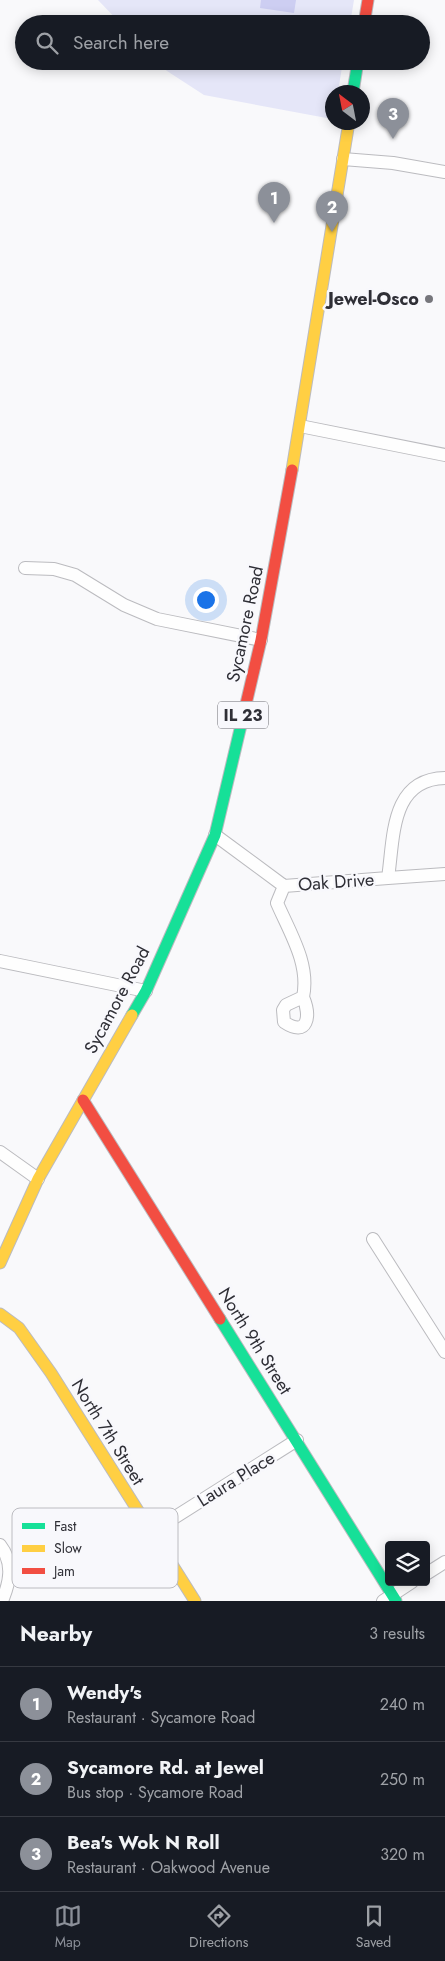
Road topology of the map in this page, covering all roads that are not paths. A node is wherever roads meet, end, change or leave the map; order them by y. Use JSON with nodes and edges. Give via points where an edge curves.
{"nodes":[{"id":1,"x":368,"y":0,"type":"edge"},
{"id":2,"x":366,"y":15,"type":"edge"},
{"id":3,"x":357,"y":70,"type":"edge"},
{"id":4,"x":354,"y":85,"type":"edge"},
{"id":5,"x":348,"y":130,"type":"edge"},
{"id":6,"x":343,"y":159,"type":"junction"},
{"id":7,"x":445,"y":172,"type":"edge"},
{"id":8,"x":300,"y":426,"type":"junction"},
{"id":9,"x":445,"y":455,"type":"edge"},
{"id":10,"x":25,"y":568,"type":"dead end"},
{"id":11,"x":261,"y":640,"type":"junction"},
{"id":12,"x":445,"y":778,"type":"edge"},
{"id":13,"x":214,"y":835,"type":"junction"},
{"id":14,"x":445,"y":874,"type":"edge"},
{"id":15,"x":388,"y":878,"type":"junction"},
{"id":16,"x":284,"y":886,"type":"junction"},
{"id":17,"x":0,"y":962,"type":"edge"},
{"id":18,"x":146,"y":991,"type":"junction"},
{"id":19,"x":303,"y":997,"type":"dead end"},
{"id":20,"x":83,"y":1100,"type":"junction"},
{"id":21,"x":0,"y":1152,"type":"edge"},
{"id":22,"x":38,"y":1179,"type":"junction"},
{"id":23,"x":373,"y":1239,"type":"dead end"},
{"id":24,"x":0,"y":1263,"type":"edge"},
{"id":25,"x":0,"y":1314,"type":"edge"},
{"id":26,"x":445,"y":1352,"type":"edge"},
{"id":27,"x":297,"y":1440,"type":"junction"},
{"id":28,"x":135,"y":1508,"type":"edge"},
{"id":29,"x":178,"y":1515,"type":"edge"},
{"id":30,"x":0,"y":1545,"type":"edge"},
{"id":31,"x":445,"y":1562,"type":"edge"},
{"id":32,"x":430,"y":1571,"type":"edge"},
{"id":33,"x":178,"y":1575,"type":"edge"},
{"id":34,"x":407,"y":1586,"type":"edge"},
{"id":35,"x":390,"y":1599,"type":"edge"},
{"id":36,"x":2,"y":1601,"type":"edge"},
{"id":37,"x":195,"y":1601,"type":"edge"}],
"edges":[{"from":1,"to":2,"type":"main road"},
{"from":3,"to":4,"type":"main road"},
{"from":5,"to":6,"type":"main road","name":"Sycamore Road","number":"IL 23"},
{"from":6,"to":7,"type":"street"},
{"from":6,"to":8,"type":"main road","name":"Sycamore Road","number":"IL 23"},
{"from":8,"to":9,"type":"street"},
{"from":8,"to":11,"type":"main road","name":"Sycamore Road","number":"IL 23"},
{"from":10,"to":11,"type":"street","via":[[54,569],[75,576],[157,619]]},
{"from":11,"to":13,"type":"main road","name":"Sycamore Road","number":"IL 23"},
{"from":12,"to":15,"type":"street","name":"Oak Drive","via":[[420,784],[404,798],[398,813]]},
{"from":13,"to":16,"type":"street"},
{"from":13,"to":18,"type":"main road","name":"Sycamore Road","number":"IL 23"},
{"from":14,"to":15,"type":"street","name":"Oak Drive"},
{"from":15,"to":16,"type":"street","name":"Oak Drive"},
{"from":16,"to":19,"type":"street","via":[[277,903],[304,968],[306,983]]},
{"from":17,"to":18,"type":"street"},
{"from":18,"to":20,"type":"main road","name":"Sycamore Road","number":"IL 23"},
{"from":20,"to":22,"type":"main road","name":"Sycamore Road","number":"IL 23"},
{"from":20,"to":27,"type":"main road","name":"North 9th Street"},
{"from":21,"to":22,"type":"street"},
{"from":22,"to":24,"type":"main road","name":"Sycamore Road","number":"IL 23"},
{"from":23,"to":26,"type":"street"},
{"from":25,"to":28,"type":"main road","name":"North 7th Street","via":[[19,1328],[51,1373]]},
{"from":27,"to":29,"type":"street","name":"Laura Place"},
{"from":27,"to":35,"type":"main road","name":"North 9th Street"},
{"from":30,"to":36,"type":"street","via":[[10,1567],[10,1583]]},
{"from":31,"to":32,"type":"street"},
{"from":33,"to":37,"type":"main road","name":"North 7th Street"},
{"from":34,"to":35,"type":"street"}]}
